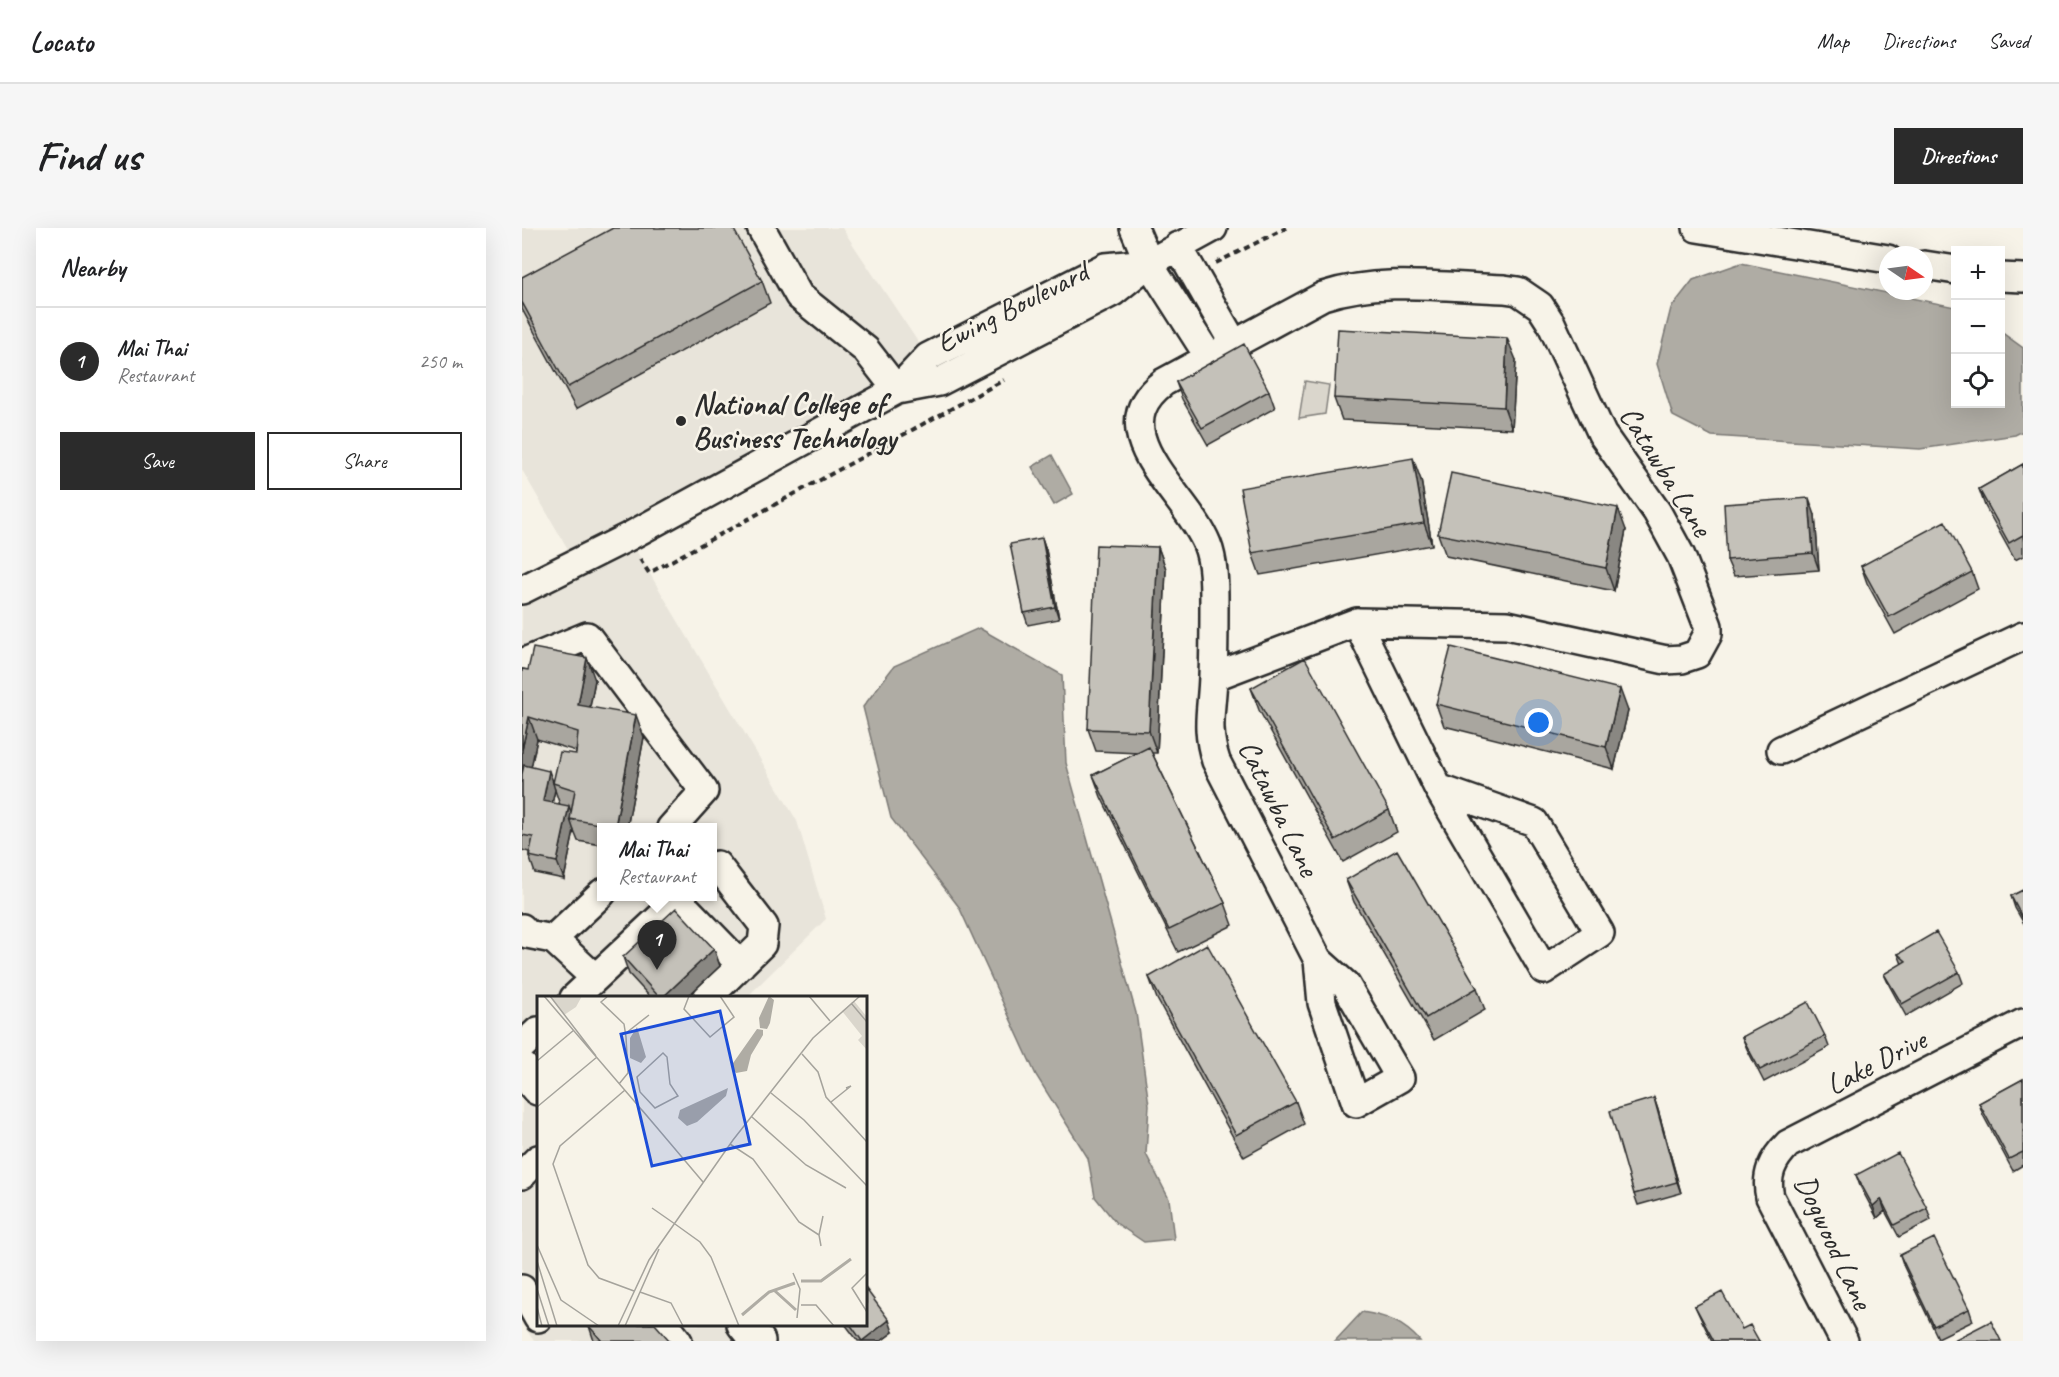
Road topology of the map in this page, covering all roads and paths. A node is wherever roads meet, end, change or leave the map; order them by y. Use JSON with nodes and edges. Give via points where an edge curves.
{"nodes":[{"id":1,"x":761,"y":228,"type":"edge"},
{"id":2,"x":1134,"y":228,"type":"edge"},
{"id":3,"x":1213,"y":228,"type":"edge"},
{"id":4,"x":1286,"y":228,"type":"edge"},
{"id":5,"x":1697,"y":228,"type":"edge"},
{"id":6,"x":1724,"y":230,"type":"edge"},
{"id":7,"x":1178,"y":246,"type":"junction"},
{"id":8,"x":1879,"y":257,"type":"edge"},
{"id":9,"x":1149,"y":263,"type":"junction"},
{"id":10,"x":1216,"y":263,"type":"dead end"},
{"id":11,"x":1933,"y":266,"type":"edge"},
{"id":12,"x":1951,"y":269,"type":"edge"},
{"id":13,"x":2005,"y":277,"type":"edge"},
{"id":14,"x":2023,"y":278,"type":"edge"},
{"id":15,"x":1234,"y":344,"type":"junction"},
{"id":16,"x":1209,"y":357,"type":"junction"},
{"id":17,"x":1011,"y":376,"type":"dead end"},
{"id":18,"x":897,"y":390,"type":"junction"},
{"id":19,"x":628,"y":537,"type":"junction"},
{"id":20,"x":522,"y":590,"type":"edge"},
{"id":21,"x":1358,"y":622,"type":"junction"},
{"id":22,"x":2023,"y":636,"type":"edge"},
{"id":23,"x":522,"y":663,"type":"edge"},
{"id":24,"x":1213,"y":677,"type":"junction"},
{"id":25,"x":1781,"y":750,"type":"dead end"},
{"id":26,"x":1438,"y":788,"type":"junction"},
{"id":27,"x":681,"y":823,"type":"edge"},
{"id":28,"x":717,"y":869,"type":"edge"},
{"id":29,"x":597,"y":898,"type":"edge"},
{"id":30,"x":679,"y":901,"type":"edge"},
{"id":31,"x":683,"y":901,"type":"edge"},
{"id":32,"x":522,"y":928,"type":"edge"},
{"id":33,"x":553,"y":939,"type":"junction"},
{"id":34,"x":1318,"y":960,"type":"junction"},
{"id":35,"x":741,"y":964,"type":"junction"},
{"id":36,"x":581,"y":992,"type":"edge"},
{"id":37,"x":709,"y":996,"type":"edge"},
{"id":38,"x":2023,"y":1023,"type":"edge"},
{"id":39,"x":537,"y":1032,"type":"edge"},
{"id":40,"x":522,"y":1046,"type":"edge"},
{"id":41,"x":522,"y":1069,"type":"edge"},
{"id":42,"x":537,"y":1087,"type":"edge"},
{"id":43,"x":537,"y":1160,"type":"edge"},
{"id":44,"x":1770,"y":1171,"type":"joint"},
{"id":45,"x":522,"y":1175,"type":"edge"},
{"id":46,"x":522,"y":1289,"type":"edge"},
{"id":47,"x":537,"y":1316,"type":"edge"},
{"id":48,"x":666,"y":1326,"type":"edge"},
{"id":49,"x":746,"y":1326,"type":"edge"},
{"id":50,"x":678,"y":1341,"type":"edge"},
{"id":51,"x":758,"y":1341,"type":"edge"},
{"id":52,"x":1844,"y":1341,"type":"edge"}],
"edges":[{"from":1,"to":18,"type":"street","via":[[799,296],[866,350]]},
{"from":2,"to":9,"type":"street"},
{"from":3,"to":7,"type":"street","name":"Ewing Boulevard"},
{"from":4,"to":10,"type":"path"},
{"from":5,"to":6,"type":"street"},
{"from":6,"to":8,"type":"street"},
{"from":7,"to":9,"type":"street","name":"Ewing Boulevard"},
{"from":7,"to":15,"type":"street"},
{"from":9,"to":16,"type":"street"},
{"from":9,"to":18,"type":"street","name":"Ewing Boulevard","via":[[1105,267],[928,357]]},
{"from":11,"to":12,"type":"street"},
{"from":13,"to":14,"type":"street"},
{"from":15,"to":16,"type":"street","name":"Catawba Lane"},
{"from":15,"to":21,"type":"street","name":"Catawba Lane","via":[[1323,296],[1364,285],[1504,289],[1534,300],[1551,323],[1602,434],[1671,533],[1708,634],[1697,654],[1666,660],[1507,625]]},
{"from":16,"to":24,"type":"street","name":"Catawba Lane","via":[[1152,390],[1141,409],[1138,430],[1143,448],[1195,519],[1208,546],[1214,579]]},
{"from":17,"to":19,"type":"path","via":[[649,573]]},
{"from":18,"to":19,"type":"street","name":"Ewing Boulevard"},
{"from":19,"to":20,"type":"street","name":"Ewing Boulevard"},
{"from":21,"to":24,"type":"street","name":"Catawba Lane"},
{"from":21,"to":26,"type":"street"},
{"from":22,"to":25,"type":"street"},
{"from":23,"to":27,"type":"street","via":[[587,636],[704,791]]},
{"from":24,"to":34,"type":"street","name":"Catawba Lane","via":[[1208,738],[1216,761]]},
{"from":26,"to":26,"type":"street","via":[[1544,970],[1600,933],[1534,822]]},
{"from":28,"to":35,"type":"street","via":[[764,926],[762,944]]},
{"from":29,"to":33,"type":"street"},
{"from":30,"to":36,"type":"street"},
{"from":31,"to":35,"type":"street"},
{"from":32,"to":33,"type":"street","via":[[527,934]]},
{"from":33,"to":36,"type":"street"},
{"from":34,"to":34,"type":"street","name":"Catawba Lane","via":[[1346,985],[1400,1078],[1356,1103],[1322,1003]]},
{"from":35,"to":37,"type":"street"},
{"from":38,"to":44,"type":"street","name":"Lake Drive","via":[[1788,1144],[1776,1156]]},
{"from":39,"to":40,"type":"street"},
{"from":41,"to":42,"type":"main road"},
{"from":43,"to":45,"type":"street"},
{"from":44,"to":52,"type":"street","name":"Dogwood Lane","via":[[1770,1197]]},
{"from":46,"to":47,"type":"street"},
{"from":48,"to":50,"type":"street"},
{"from":49,"to":51,"type":"main road"}]}
